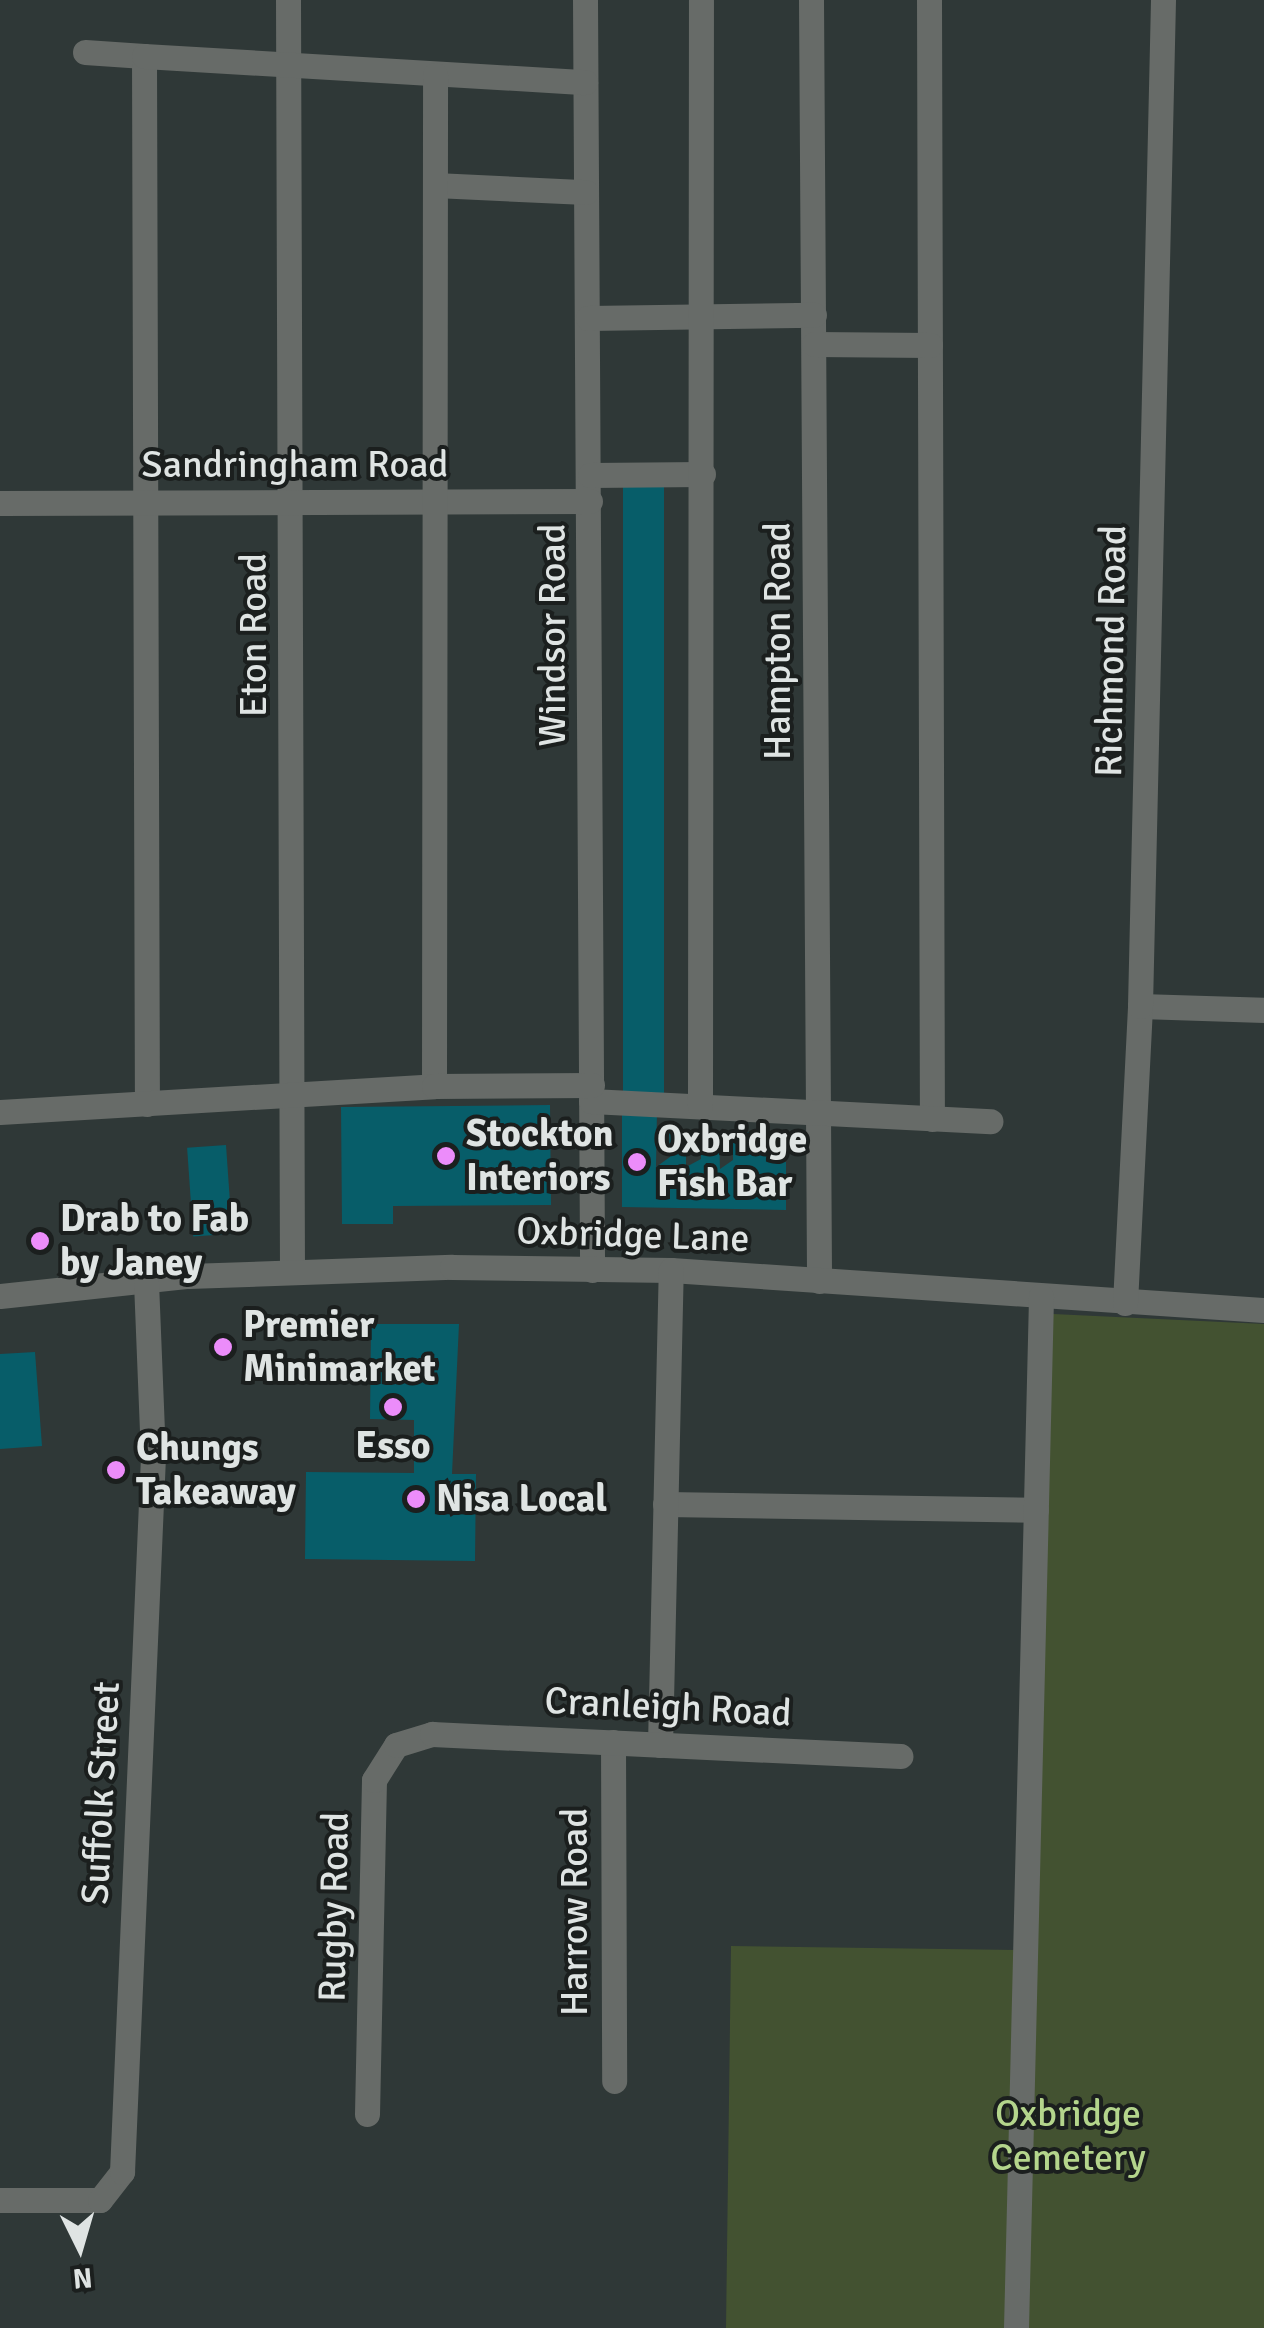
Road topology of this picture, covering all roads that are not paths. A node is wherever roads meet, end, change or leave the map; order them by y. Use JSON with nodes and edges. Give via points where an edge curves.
{"nodes":[{"id":1,"x":288,"y":0,"type":"edge"},
{"id":2,"x":585,"y":0,"type":"edge"},
{"id":3,"x":701,"y":0,"type":"edge"},
{"id":4,"x":812,"y":0,"type":"edge"},
{"id":5,"x":929,"y":0,"type":"edge"},
{"id":6,"x":1163,"y":0,"type":"edge"},
{"id":7,"x":86,"y":52,"type":"dead end"},
{"id":8,"x":144,"y":56,"type":"junction"},
{"id":9,"x":288,"y":67,"type":"junction"},
{"id":10,"x":435,"y":75,"type":"junction"},
{"id":11,"x":585,"y":82,"type":"junction"},
{"id":12,"x":435,"y":185,"type":"junction"},
{"id":13,"x":586,"y":192,"type":"junction"},
{"id":14,"x":814,"y":316,"type":"junction"},
{"id":15,"x":588,"y":318,"type":"junction"},
{"id":16,"x":704,"y":318,"type":"junction"},
{"id":17,"x":814,"y":344,"type":"junction"},
{"id":18,"x":930,"y":344,"type":"junction"},
{"id":19,"x":703,"y":474,"type":"junction"},
{"id":20,"x":590,"y":488,"type":"junction"},
{"id":21,"x":292,"y":502,"type":"junction"},
{"id":22,"x":0,"y":503,"type":"edge"},
{"id":23,"x":144,"y":503,"type":"junction"},
{"id":24,"x":434,"y":503,"type":"junction"},
{"id":25,"x":1140,"y":1006,"type":"junction"},
{"id":26,"x":1264,"y":1010,"type":"edge"},
{"id":27,"x":434,"y":1086,"type":"junction"},
{"id":28,"x":592,"y":1093,"type":"junction"},
{"id":29,"x":288,"y":1094,"type":"junction"},
{"id":30,"x":147,"y":1104,"type":"junction"},
{"id":31,"x":700,"y":1106,"type":"junction"},
{"id":32,"x":0,"y":1112,"type":"edge"},
{"id":33,"x":818,"y":1113,"type":"junction"},
{"id":34,"x":932,"y":1118,"type":"junction"},
{"id":35,"x":991,"y":1122,"type":"dead end"},
{"id":36,"x":592,"y":1270,"type":"junction"},
{"id":37,"x":670,"y":1270,"type":"junction"},
{"id":38,"x":292,"y":1271,"type":"junction"},
{"id":39,"x":146,"y":1281,"type":"junction"},
{"id":40,"x":820,"y":1281,"type":"junction"},
{"id":41,"x":0,"y":1296,"type":"edge"},
{"id":42,"x":1041,"y":1296,"type":"junction"},
{"id":43,"x":1126,"y":1303,"type":"junction"},
{"id":44,"x":1264,"y":1310,"type":"edge"},
{"id":45,"x":665,"y":1504,"type":"junction"},
{"id":46,"x":1036,"y":1510,"type":"junction"},
{"id":47,"x":432,"y":1734,"type":"joint"},
{"id":48,"x":614,"y":1742,"type":"junction"},
{"id":49,"x":660,"y":1744,"type":"junction"},
{"id":50,"x":900,"y":1756,"type":"dead end"},
{"id":51,"x":614,"y":2081,"type":"dead end"},
{"id":52,"x":367,"y":2114,"type":"dead end"},
{"id":53,"x":0,"y":2200,"type":"edge"},
{"id":54,"x":1016,"y":2328,"type":"edge"}],
"edges":[{"from":1,"to":9,"type":"street","name":"Eton Road"},
{"from":2,"to":11,"type":"street","name":"Windsor Road"},
{"from":3,"to":16,"type":"street"},
{"from":4,"to":14,"type":"street","name":"Hampton Road"},
{"from":5,"to":18,"type":"street"},
{"from":6,"to":25,"type":"street","name":"Richmond Road"},
{"from":7,"to":8,"type":"street"},
{"from":8,"to":9,"type":"street"},
{"from":8,"to":23,"type":"street"},
{"from":9,"to":10,"type":"street"},
{"from":9,"to":21,"type":"street","name":"Eton Road"},
{"from":10,"to":11,"type":"street"},
{"from":10,"to":12,"type":"street"},
{"from":11,"to":13,"type":"street","name":"Windsor Road"},
{"from":12,"to":13,"type":"street"},
{"from":12,"to":24,"type":"street"},
{"from":13,"to":15,"type":"street","name":"Windsor Road"},
{"from":14,"to":16,"type":"street"},
{"from":14,"to":17,"type":"street","name":"Hampton Road"},
{"from":15,"to":16,"type":"street"},
{"from":15,"to":20,"type":"street","name":"Windsor Road"},
{"from":16,"to":19,"type":"street"},
{"from":17,"to":18,"type":"street"},
{"from":17,"to":33,"type":"street","name":"Hampton Road"},
{"from":18,"to":34,"type":"street"},
{"from":19,"to":20,"type":"street","name":"Sandringham Road"},
{"from":19,"to":31,"type":"street"},
{"from":20,"to":24,"type":"street","name":"Sandringham Road"},
{"from":20,"to":28,"type":"street","name":"Windsor Road"},
{"from":21,"to":23,"type":"street","name":"Sandringham Road"},
{"from":21,"to":24,"type":"street","name":"Sandringham Road"},
{"from":21,"to":29,"type":"street","name":"Eton Road"},
{"from":22,"to":23,"type":"street","name":"Sandringham Road"},
{"from":23,"to":30,"type":"street"},
{"from":24,"to":27,"type":"street"},
{"from":25,"to":26,"type":"street"},
{"from":25,"to":43,"type":"street","name":"Richmond Road"},
{"from":27,"to":28,"type":"street"},
{"from":27,"to":29,"type":"street"},
{"from":28,"to":31,"type":"street"},
{"from":28,"to":36,"type":"street","name":"Windsor Road"},
{"from":29,"to":30,"type":"street"},
{"from":29,"to":38,"type":"street","name":"Eton Road"},
{"from":30,"to":32,"type":"street"},
{"from":31,"to":33,"type":"street"},
{"from":33,"to":34,"type":"street"},
{"from":33,"to":40,"type":"street","name":"Hampton Road"},
{"from":34,"to":35,"type":"street"},
{"from":36,"to":37,"type":"street","name":"Oxbridge Lane"},
{"from":36,"to":38,"type":"street","name":"Oxbridge Lane"},
{"from":37,"to":40,"type":"street","name":"Oxbridge Lane"},
{"from":37,"to":45,"type":"street"},
{"from":38,"to":39,"type":"street","name":"Oxbridge Lane"},
{"from":39,"to":41,"type":"street","name":"Oxbridge Lane"},
{"from":39,"to":53,"type":"street","name":"Suffolk Street","via":[[153,1456],[122,2172],[100,2200]]},
{"from":40,"to":42,"type":"street","name":"Oxbridge Lane"},
{"from":42,"to":43,"type":"street","name":"Oxbridge Lane"},
{"from":42,"to":46,"type":"street"},
{"from":43,"to":44,"type":"street","name":"Oxbridge Lane"},
{"from":45,"to":46,"type":"street"},
{"from":45,"to":49,"type":"street"},
{"from":46,"to":54,"type":"street"},
{"from":47,"to":48,"type":"street","name":"Cranleigh Road"},
{"from":47,"to":52,"type":"street","name":"Rugby Road","via":[[396,1745],[374,1780]]},
{"from":48,"to":49,"type":"street","name":"Cranleigh Road"},
{"from":48,"to":51,"type":"street","name":"Harrow Road"},
{"from":49,"to":50,"type":"street","name":"Cranleigh Road"}]}
